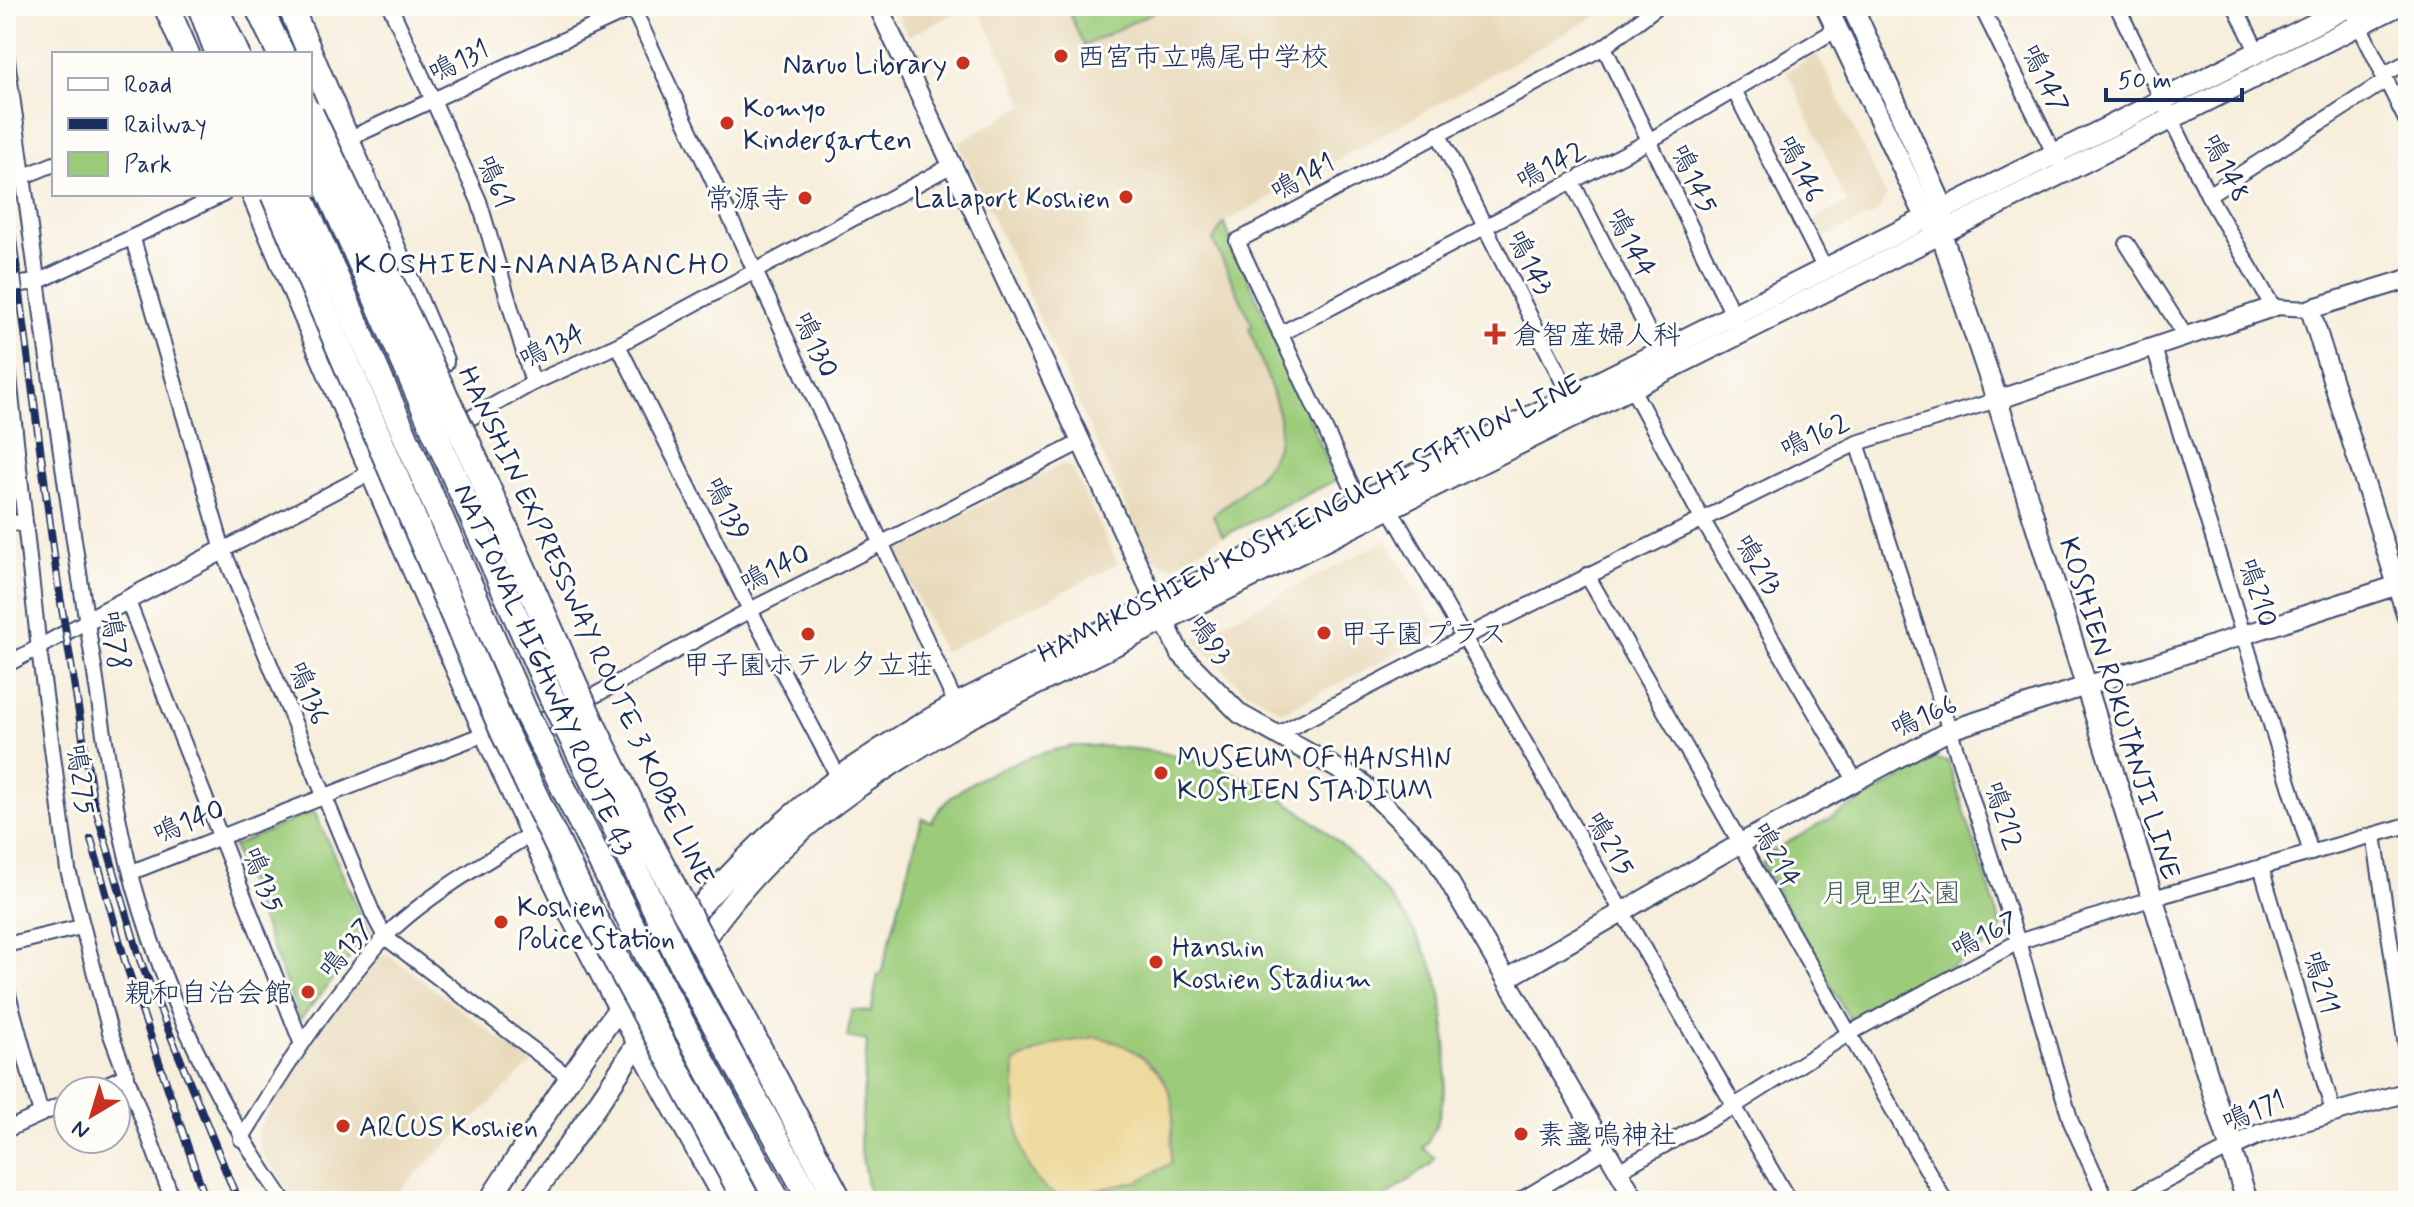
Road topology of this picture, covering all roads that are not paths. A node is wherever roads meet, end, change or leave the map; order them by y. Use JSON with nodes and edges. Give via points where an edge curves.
{"nodes":[{"id":1,"x":166,"y":6,"type":"edge"},
{"id":2,"x":201,"y":6,"type":"edge"},
{"id":3,"x":215,"y":6,"type":"edge"},
{"id":4,"x":246,"y":6,"type":"edge"},
{"id":5,"x":258,"y":6,"type":"edge"},
{"id":6,"x":290,"y":6,"type":"edge"},
{"id":7,"x":390,"y":6,"type":"edge"},
{"id":8,"x":878,"y":6,"type":"edge"},
{"id":9,"x":1658,"y":6,"type":"edge"},
{"id":10,"x":1826,"y":6,"type":"edge"},
{"id":11,"x":1852,"y":6,"type":"edge"},
{"id":12,"x":1981,"y":6,"type":"edge"},
{"id":13,"x":2117,"y":6,"type":"edge"},
{"id":14,"x":2235,"y":6,"type":"edge"},
{"id":15,"x":2350,"y":6,"type":"edge"},
{"id":16,"x":2397,"y":6,"type":"edge"},
{"id":17,"x":632,"y":7,"type":"edge"},
{"id":18,"x":2359,"y":26,"type":"junction"},
{"id":19,"x":1837,"y":29,"type":"junction"},
{"id":20,"x":1604,"y":47,"type":"junction"},
{"id":21,"x":186,"y":52,"type":"edge"},
{"id":22,"x":218,"y":52,"type":"edge"},
{"id":23,"x":236,"y":52,"type":"edge"},
{"id":24,"x":266,"y":52,"type":"edge"},
{"id":25,"x":280,"y":52,"type":"edge"},
{"id":26,"x":310,"y":52,"type":"edge"},
{"id":27,"x":6,"y":53,"type":"edge"},
{"id":28,"x":2258,"y":53,"type":"junction"},
{"id":29,"x":312,"y":56,"type":"edge"},
{"id":30,"x":2408,"y":62,"type":"edge"},
{"id":31,"x":2384,"y":78,"type":"junction"},
{"id":32,"x":1734,"y":90,"type":"junction"},
{"id":33,"x":433,"y":101,"type":"junction"},
{"id":34,"x":2167,"y":110,"type":"junction"},
{"id":35,"x":312,"y":118,"type":"edge"},
{"id":36,"x":2408,"y":124,"type":"edge"},
{"id":37,"x":1438,"y":133,"type":"junction"},
{"id":38,"x":348,"y":139,"type":"junction"},
{"id":39,"x":1649,"y":141,"type":"junction"},
{"id":40,"x":312,"y":153,"type":"edge"},
{"id":41,"x":954,"y":164,"type":"junction"},
{"id":42,"x":2059,"y":164,"type":"junction"},
{"id":43,"x":52,"y":165,"type":"edge"},
{"id":44,"x":22,"y":177,"type":"junction"},
{"id":45,"x":1572,"y":182,"type":"junction"},
{"id":46,"x":2208,"y":195,"type":"junction"},
{"id":47,"x":220,"y":196,"type":"edge"},
{"id":48,"x":255,"y":196,"type":"edge"},
{"id":49,"x":275,"y":196,"type":"edge"},
{"id":50,"x":301,"y":196,"type":"edge"},
{"id":51,"x":1937,"y":220,"type":"junction"},
{"id":52,"x":1485,"y":228,"type":"junction"},
{"id":53,"x":133,"y":239,"type":"junction"},
{"id":54,"x":2127,"y":244,"type":"dead end"},
{"id":55,"x":1825,"y":269,"type":"junction"},
{"id":56,"x":754,"y":270,"type":"junction"},
{"id":57,"x":2408,"y":279,"type":"edge"},
{"id":58,"x":37,"y":282,"type":"junction"},
{"id":59,"x":6,"y":286,"type":"edge"},
{"id":60,"x":2273,"y":307,"type":"junction"},
{"id":61,"x":2310,"y":309,"type":"junction"},
{"id":62,"x":1736,"y":323,"type":"junction"},
{"id":63,"x":1280,"y":334,"type":"junction"},
{"id":64,"x":2186,"y":337,"type":"junction"},
{"id":65,"x":618,"y":345,"type":"junction"},
{"id":66,"x":2154,"y":348,"type":"junction"},
{"id":67,"x":6,"y":350,"type":"edge"},
{"id":68,"x":1663,"y":361,"type":"junction"},
{"id":69,"x":1627,"y":379,"type":"junction"},
{"id":70,"x":533,"y":383,"type":"junction"},
{"id":71,"x":1997,"y":400,"type":"junction"},
{"id":72,"x":1575,"y":405,"type":"junction"},
{"id":73,"x":466,"y":423,"type":"junction"},
{"id":74,"x":1081,"y":442,"type":"junction"},
{"id":75,"x":1857,"y":443,"type":"junction"},
{"id":76,"x":372,"y":472,"type":"junction"},
{"id":77,"x":1390,"y":509,"type":"junction"},
{"id":78,"x":1363,"y":510,"type":"junction"},
{"id":79,"x":1702,"y":519,"type":"junction"},
{"id":80,"x":6,"y":520,"type":"edge"},
{"id":81,"x":26,"y":526,"type":"junction"},
{"id":82,"x":882,"y":544,"type":"junction"},
{"id":83,"x":223,"y":550,"type":"junction"},
{"id":84,"x":1587,"y":575,"type":"junction"},
{"id":85,"x":2398,"y":585,"type":"junction"},
{"id":86,"x":127,"y":599,"type":"junction"},
{"id":87,"x":750,"y":610,"type":"junction"},
{"id":88,"x":1160,"y":612,"type":"junction"},
{"id":89,"x":2408,"y":620,"type":"edge"},
{"id":90,"x":87,"y":621,"type":"junction"},
{"id":91,"x":2245,"y":634,"type":"junction"},
{"id":92,"x":1463,"y":638,"type":"junction"},
{"id":93,"x":39,"y":649,"type":"junction"},
{"id":94,"x":6,"y":665,"type":"edge"},
{"id":95,"x":2084,"y":688,"type":"junction"},
{"id":96,"x":588,"y":699,"type":"junction"},
{"id":97,"x":956,"y":704,"type":"junction"},
{"id":98,"x":1950,"y":730,"type":"junction"},
{"id":99,"x":1278,"y":734,"type":"junction"},
{"id":100,"x":492,"y":739,"type":"junction"},
{"id":101,"x":839,"y":778,"type":"junction"},
{"id":102,"x":1855,"y":780,"type":"junction"},
{"id":103,"x":325,"y":796,"type":"junction"},
{"id":104,"x":2408,"y":825,"type":"edge"},
{"id":105,"x":533,"y":833,"type":"junction"},
{"id":106,"x":2374,"y":835,"type":"junction"},
{"id":107,"x":219,"y":838,"type":"junction"},
{"id":108,"x":1741,"y":843,"type":"junction"},
{"id":109,"x":2311,"y":853,"type":"junction"},
{"id":110,"x":2261,"y":867,"type":"junction"},
{"id":111,"x":132,"y":872,"type":"junction"},
{"id":112,"x":2150,"y":899,"type":"junction"},
{"id":113,"x":1622,"y":914,"type":"junction"},
{"id":114,"x":701,"y":924,"type":"junction"},
{"id":115,"x":81,"y":927,"type":"junction"},
{"id":116,"x":385,"y":937,"type":"junction"},
{"id":117,"x":2018,"y":942,"type":"junction"},
{"id":118,"x":6,"y":945,"type":"edge"},
{"id":119,"x":1508,"y":978,"type":"junction"},
{"id":120,"x":6,"y":987,"type":"edge"},
{"id":121,"x":621,"y":1006,"type":"junction"},
{"id":122,"x":1848,"y":1034,"type":"junction"},
{"id":123,"x":638,"y":1039,"type":"junction"},
{"id":124,"x":301,"y":1042,"type":"junction"},
{"id":125,"x":2408,"y":1059,"type":"edge"},
{"id":126,"x":127,"y":1075,"type":"edge"},
{"id":127,"x":570,"y":1078,"type":"junction"},
{"id":128,"x":132,"y":1089,"type":"edge"},
{"id":129,"x":2408,"y":1092,"type":"edge"},
{"id":130,"x":1733,"y":1107,"type":"junction"},
{"id":131,"x":52,"y":1109,"type":"edge"},
{"id":132,"x":2333,"y":1111,"type":"junction"},
{"id":133,"x":41,"y":1114,"type":"junction"},
{"id":134,"x":6,"y":1130,"type":"edge"},
{"id":135,"x":241,"y":1139,"type":"junction"},
{"id":136,"x":2230,"y":1148,"type":"junction"},
{"id":137,"x":1606,"y":1149,"type":"junction"},
{"id":138,"x":1618,"y":1171,"type":"junction"},
{"id":139,"x":173,"y":1201,"type":"edge"},
{"id":140,"x":284,"y":1201,"type":"edge"},
{"id":141,"x":489,"y":1201,"type":"edge"},
{"id":142,"x":529,"y":1201,"type":"edge"},
{"id":143,"x":727,"y":1201,"type":"edge"},
{"id":144,"x":747,"y":1201,"type":"edge"},
{"id":145,"x":778,"y":1201,"type":"edge"},
{"id":146,"x":811,"y":1201,"type":"edge"},
{"id":147,"x":841,"y":1201,"type":"edge"},
{"id":148,"x":1519,"y":1201,"type":"edge"},
{"id":149,"x":1636,"y":1201,"type":"edge"},
{"id":150,"x":1789,"y":1201,"type":"edge"},
{"id":151,"x":1945,"y":1201,"type":"edge"},
{"id":152,"x":2107,"y":1201,"type":"edge"},
{"id":153,"x":2127,"y":1201,"type":"edge"},
{"id":154,"x":2247,"y":1201,"type":"edge"}],
"edges":[{"from":1,"to":21,"type":"highway"},
{"from":2,"to":22,"type":"highway"},
{"from":3,"to":23,"type":"highway"},
{"from":4,"to":24,"type":"highway"},
{"from":5,"to":25,"type":"highway"},
{"from":6,"to":26,"type":"highway"},
{"from":7,"to":33,"type":"street","name":"鳴61"},
{"from":8,"to":41,"type":"street","name":"鳴93"},
{"from":9,"to":20,"type":"street","name":"鳴141"},
{"from":10,"to":19,"type":"main road"},
{"from":11,"to":51,"type":"main road"},
{"from":12,"to":42,"type":"street","name":"鳴147"},
{"from":13,"to":34,"type":"street","name":"鳴148"},
{"from":14,"to":28,"type":"street"},
{"from":15,"to":18,"type":"street"},
{"from":15,"to":28,"type":"main road","name":"HAMAKOSHIEN KOSHIENGUCHI STATION LINE"},
{"from":16,"to":18,"type":"main road","name":"HAMAKOSHIEN KOSHIENGUCHI STATION LINE"},
{"from":17,"to":33,"type":"street","name":"鳴131"},
{"from":17,"to":56,"type":"street","name":"鳴130"},
{"from":18,"to":31,"type":"street"},
{"from":18,"to":34,"type":"main road","name":"HAMAKOSHIEN KOSHIENGUCHI STATION LINE"},
{"from":19,"to":32,"type":"street","name":"鳴142"},
{"from":19,"to":51,"type":"main road"},
{"from":20,"to":37,"type":"street","name":"鳴141"},
{"from":20,"to":39,"type":"street","name":"鳴145"},
{"from":27,"to":44,"type":"street","name":"鳴78"},
{"from":28,"to":34,"type":"main road","name":"HAMAKOSHIEN KOSHIENGUCHI STATION LINE"},
{"from":29,"to":38,"type":"highway"},
{"from":30,"to":31,"type":"street"},
{"from":31,"to":36,"type":"street"},
{"from":31,"to":46,"type":"street"},
{"from":32,"to":39,"type":"street","name":"鳴142"},
{"from":32,"to":55,"type":"street","name":"鳴146"},
{"from":33,"to":38,"type":"street","name":"鳴131"},
{"from":33,"to":70,"type":"street","name":"鳴61","via":[[479,201]]},
{"from":34,"to":42,"type":"main road","name":"HAMAKOSHIEN KOSHIENGUCHI STATION LINE"},
{"from":34,"to":46,"type":"street","name":"鳴148"},
{"from":35,"to":147,"type":"highway","name":"HANSHIN EXPRESSWAY ROUTE 3 KOBE LINE","bridge":true,"via":[[467,443],[590,721]]},
{"from":37,"to":52,"type":"street","name":"鳴143"},
{"from":37,"to":63,"type":"street","name":"鳴141","via":[[1237,241]]},
{"from":38,"to":73,"type":"highway"},
{"from":39,"to":45,"type":"street","name":"鳴142"},
{"from":39,"to":62,"type":"street","name":"鳴145"},
{"from":40,"to":146,"type":"highway","name":"NATIONAL HIGHWAY ROUTE 43","bridge":true,"via":[[558,710],[684,969]]},
{"from":41,"to":56,"type":"street","name":"鳴134"},
{"from":41,"to":74,"type":"street","name":"鳴93"},
{"from":42,"to":51,"type":"main road","name":"HAMAKOSHIEN KOSHIENGUCHI STATION LINE"},
{"from":43,"to":44,"type":"street"},
{"from":44,"to":58,"type":"street","name":"鳴78"},
{"from":45,"to":52,"type":"street","name":"鳴142"},
{"from":45,"to":68,"type":"street","name":"鳴144"},
{"from":46,"to":60,"type":"street","name":"鳴148"},
{"from":47,"to":53,"type":"street"},
{"from":48,"to":76,"type":"highway"},
{"from":49,"to":144,"type":"highway","bridge":true,"via":[[504,732],[584,900]]},
{"from":50,"to":145,"type":"highway","name":"NATIONAL HIGHWAY ROUTE 43","bridge":true,"via":[[530,722]]},
{"from":51,"to":55,"type":"main road","name":"HAMAKOSHIEN KOSHIENGUCHI STATION LINE"},
{"from":51,"to":62,"type":"main road","name":"HAMAKOSHIEN KOSHIENGUCHI STATION LINE"},
{"from":51,"to":71,"type":"main road","name":"KOSHIEN ROKUTANJI LINE"},
{"from":52,"to":63,"type":"street","name":"鳴142"},
{"from":52,"to":72,"type":"street","name":"鳴143"},
{"from":53,"to":58,"type":"street"},
{"from":53,"to":83,"type":"street","name":"鳴136"},
{"from":54,"to":64,"type":"street"},
{"from":55,"to":62,"type":"main road","name":"HAMAKOSHIEN KOSHIENGUCHI STATION LINE"},
{"from":56,"to":65,"type":"street","name":"鳴134"},
{"from":56,"to":82,"type":"street","name":"鳴130"},
{"from":57,"to":61,"type":"street","name":"鳴162"},
{"from":58,"to":59,"type":"street"},
{"from":58,"to":90,"type":"street","name":"鳴78"},
{"from":60,"to":61,"type":"street","name":"鳴162"},
{"from":60,"to":64,"type":"street","name":"鳴162"},
{"from":61,"to":85,"type":"street"},
{"from":62,"to":68,"type":"main road","name":"HAMAKOSHIEN KOSHIENGUCHI STATION LINE"},
{"from":63,"to":78,"type":"street","name":"鳴141"},
{"from":64,"to":66,"type":"street","name":"鳴162"},
{"from":65,"to":70,"type":"street","name":"鳴134"},
{"from":65,"to":87,"type":"street","name":"鳴139"},
{"from":66,"to":71,"type":"street","name":"鳴162"},
{"from":66,"to":91,"type":"street","name":"鳴210"},
{"from":67,"to":81,"type":"street","name":"鳴275"},
{"from":68,"to":69,"type":"main road","name":"HAMAKOSHIEN KOSHIENGUCHI STATION LINE"},
{"from":69,"to":72,"type":"main road","name":"HAMAKOSHIEN KOSHIENGUCHI STATION LINE"},
{"from":69,"to":79,"type":"street","name":"鳴213"},
{"from":70,"to":73,"type":"street","name":"鳴134"},
{"from":71,"to":75,"type":"street","name":"鳴162"},
{"from":71,"to":95,"type":"main road","name":"KOSHIEN ROKUTANJI LINE"},
{"from":72,"to":77,"type":"main road","name":"HAMAKOSHIEN KOSHIENGUCHI STATION LINE"},
{"from":72,"to":78,"type":"main road","name":"HAMAKOSHIEN KOSHIENGUCHI STATION LINE"},
{"from":73,"to":76,"type":"street","name":"鳴134"},
{"from":73,"to":96,"type":"highway"},
{"from":74,"to":82,"type":"street","name":"鳴140"},
{"from":74,"to":88,"type":"street","name":"鳴93"},
{"from":75,"to":79,"type":"street","name":"鳴162"},
{"from":75,"to":98,"type":"street","name":"鳴212"},
{"from":76,"to":83,"type":"street","name":"鳴134"},
{"from":76,"to":100,"type":"highway"},
{"from":77,"to":78,"type":"main road","name":"HAMAKOSHIEN KOSHIENGUCHI STATION LINE"},
{"from":77,"to":92,"type":"street","name":"鳴215"},
{"from":78,"to":88,"type":"main road","name":"HAMAKOSHIEN KOSHIENGUCHI STATION LINE"},
{"from":79,"to":84,"type":"street","name":"鳴162"},
{"from":79,"to":102,"type":"street","name":"鳴213"},
{"from":80,"to":81,"type":"street"},
{"from":81,"to":93,"type":"street","name":"鳴275"},
{"from":82,"to":87,"type":"street","name":"鳴140"},
{"from":82,"to":97,"type":"street","name":"鳴130"},
{"from":83,"to":86,"type":"street","name":"鳴134"},
{"from":83,"to":103,"type":"street","name":"鳴136"},
{"from":84,"to":92,"type":"street","name":"鳴162"},
{"from":84,"to":108,"type":"street","name":"鳴214"},
{"from":85,"to":89,"type":"street"},
{"from":85,"to":91,"type":"street","name":"鳴166"},
{"from":86,"to":90,"type":"street","name":"鳴134"},
{"from":86,"to":107,"type":"street","name":"鳴135"},
{"from":87,"to":96,"type":"street","name":"鳴140"},
{"from":87,"to":101,"type":"street","name":"鳴139"},
{"from":88,"to":97,"type":"main road","name":"HAMAKOSHIEN KOSHIENGUCHI STATION LINE"},
{"from":88,"to":99,"type":"street","name":"鳴93","via":[[1179,652],[1211,687],[1240,714]]},
{"from":88,"to":114,"type":"main road","name":"HAMAKOSHIEN KOSHIENGUCHI STATION LINE","via":[[884,768],[781,850]]},
{"from":90,"to":93,"type":"street"},
{"from":90,"to":111,"type":"street","name":"鳴78"},
{"from":91,"to":95,"type":"street","name":"鳴166"},
{"from":91,"to":109,"type":"street","name":"鳴210"},
{"from":92,"to":99,"type":"street","name":"鳴162"},
{"from":92,"to":113,"type":"street","name":"鳴215"},
{"from":93,"to":94,"type":"street"},
{"from":93,"to":115,"type":"street","name":"鳴275","via":[[68,870]]},
{"from":95,"to":98,"type":"street","name":"鳴166"},
{"from":95,"to":112,"type":"main road","name":"KOSHIEN ROKUTANJI LINE"},
{"from":96,"to":100,"type":"street","name":"鳴140"},
{"from":96,"to":114,"type":"highway"},
{"from":97,"to":101,"type":"main road","name":"HAMAKOSHIEN KOSHIENGUCHI STATION LINE"},
{"from":98,"to":102,"type":"street","name":"鳴166"},
{"from":98,"to":117,"type":"street","name":"鳴212"},
{"from":99,"to":119,"type":"street","name":"鳴93","via":[[1361,782],[1433,854]]},
{"from":100,"to":103,"type":"street","name":"鳴140"},
{"from":100,"to":105,"type":"highway"},
{"from":101,"to":114,"type":"main road","name":"HAMAKOSHIEN KOSHIENGUCHI STATION LINE","via":[[758,847]]},
{"from":102,"to":108,"type":"street","name":"鳴166"},
{"from":103,"to":107,"type":"street","name":"鳴140"},
{"from":103,"to":116,"type":"street","name":"鳴136"},
{"from":104,"to":106,"type":"street","name":"鳴167"},
{"from":105,"to":116,"type":"street","name":"鳴137","via":[[467,873]]},
{"from":105,"to":121,"type":"highway"},
{"from":106,"to":109,"type":"street","name":"鳴167"},
{"from":106,"to":125,"type":"street"},
{"from":107,"to":111,"type":"street","name":"鳴140"},
{"from":107,"to":124,"type":"street","name":"鳴135"},
{"from":108,"to":113,"type":"street","name":"鳴166"},
{"from":108,"to":122,"type":"street","name":"鳴214"},
{"from":109,"to":110,"type":"street","name":"鳴167"},
{"from":110,"to":112,"type":"street","name":"鳴167"},
{"from":110,"to":132,"type":"street","name":"鳴211"},
{"from":111,"to":135,"type":"street","name":"鳴78","via":[[187,1030]]},
{"from":112,"to":117,"type":"street","name":"鳴167"},
{"from":112,"to":136,"type":"main road","name":"KOSHIEN ROKUTANJI LINE"},
{"from":113,"to":119,"type":"street","name":"鳴166"},
{"from":113,"to":130,"type":"street","name":"鳴215"},
{"from":114,"to":121,"type":"main road","name":"HAMAKOSHIEN KOSHIENGUCHI STATION LINE"},
{"from":114,"to":123,"type":"main road","name":"HAMAKOSHIEN KOSHIENGUCHI STATION LINE"},
{"from":114,"to":147,"type":"highway"},
{"from":115,"to":118,"type":"street"},
{"from":115,"to":126,"type":"street","name":"鳴275"},
{"from":116,"to":124,"type":"street","name":"鳴137"},
{"from":116,"to":127,"type":"street","name":"鳴136"},
{"from":117,"to":122,"type":"street","name":"鳴167"},
{"from":117,"to":152,"type":"street","name":"鳴212","via":[[2071,1122]]},
{"from":119,"to":137,"type":"street","name":"鳴93"},
{"from":120,"to":133,"type":"street"},
{"from":121,"to":123,"type":"highway"},
{"from":121,"to":127,"type":"main road","name":"HAMAKOSHIEN KOSHIENGUCHI STATION LINE"},
{"from":122,"to":130,"type":"street","name":"鳴167"},
{"from":122,"to":151,"type":"street","name":"鳴214"},
{"from":123,"to":142,"type":"main road","name":"HAMAKOSHIEN KOSHIENGUCHI STATION LINE"},
{"from":123,"to":143,"type":"highway"},
{"from":124,"to":135,"type":"street","name":"鳴137"},
{"from":127,"to":141,"type":"main road","name":"HAMAKOSHIEN KOSHIENGUCHI STATION LINE"},
{"from":128,"to":139,"type":"street","name":"鳴275"},
{"from":129,"to":132,"type":"street","name":"鳴171"},
{"from":130,"to":138,"type":"street","name":"鳴167"},
{"from":130,"to":150,"type":"street","name":"鳴215"},
{"from":131,"to":133,"type":"street"},
{"from":132,"to":136,"type":"street","name":"鳴171"},
{"from":133,"to":134,"type":"street"},
{"from":135,"to":140,"type":"street","name":"鳴78"},
{"from":136,"to":153,"type":"street","name":"鳴171"},
{"from":136,"to":154,"type":"main road","name":"KOSHIEN ROKUTANJI LINE"},
{"from":137,"to":138,"type":"street","name":"鳴93"},
{"from":137,"to":148,"type":"street"},
{"from":138,"to":149,"type":"street","name":"鳴93"}]}
